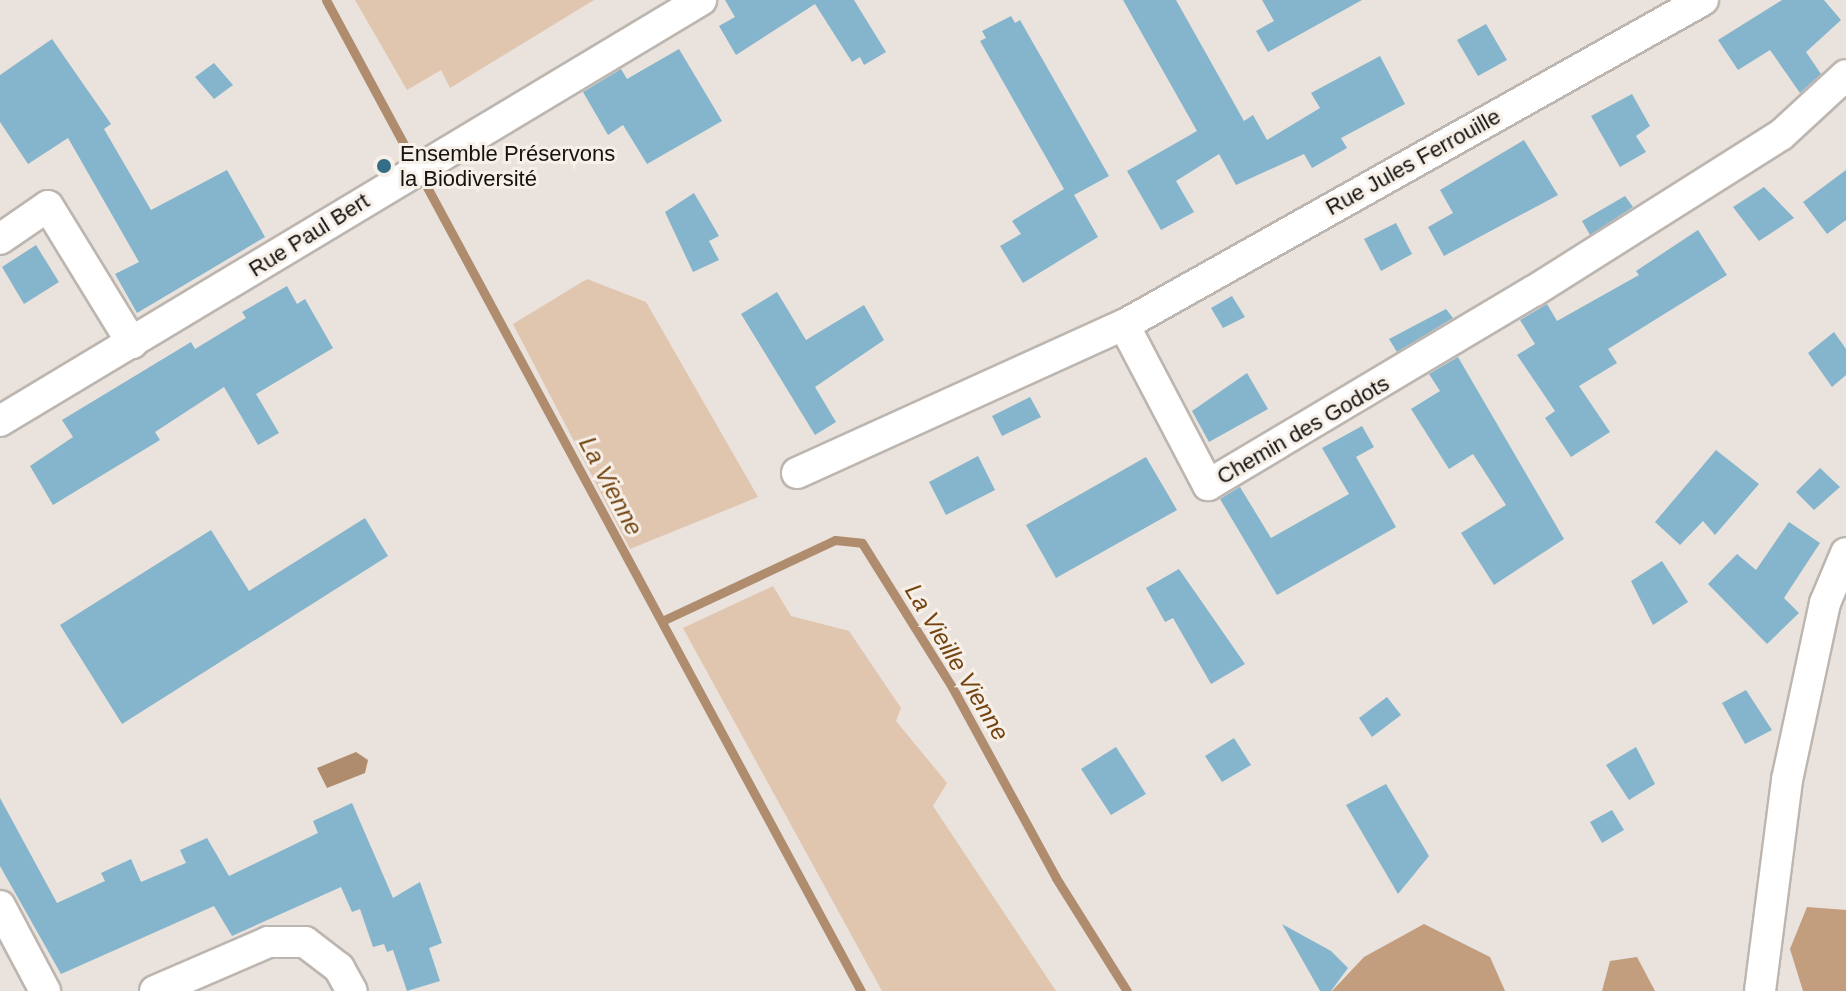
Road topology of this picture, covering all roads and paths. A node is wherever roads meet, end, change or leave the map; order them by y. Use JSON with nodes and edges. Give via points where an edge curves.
{"nodes":[{"id":1,"x":701,"y":0,"type":"edge"},
{"id":2,"x":1703,"y":0,"type":"edge"},
{"id":3,"x":1846,"y":75,"type":"edge"},
{"id":4,"x":0,"y":239,"type":"edge"},
{"id":5,"x":1124,"y":325,"type":"junction"},
{"id":6,"x":132,"y":343,"type":"junction"},
{"id":7,"x":0,"y":421,"type":"edge"},
{"id":8,"x":797,"y":473,"type":"dead end"},
{"id":9,"x":1846,"y":553,"type":"edge"},
{"id":10,"x":0,"y":906,"type":"edge"},
{"id":11,"x":45,"y":991,"type":"edge"},
{"id":12,"x":155,"y":991,"type":"edge"},
{"id":13,"x":352,"y":991,"type":"edge"},
{"id":14,"x":1760,"y":991,"type":"edge"}],
"edges":[{"from":1,"to":6,"type":"street","name":"Rue Paul Bert"},
{"from":2,"to":5,"type":"street","name":"Rue Jules Ferrouille"},
{"from":3,"to":5,"type":"street","name":"Chemin des Godots","via":[[1781,135],[1521,299],[1208,485]]},
{"from":4,"to":6,"type":"street","via":[[48,206]]},
{"from":5,"to":8,"type":"street"},
{"from":6,"to":7,"type":"street","name":"Rue Paul Bert"},
{"from":9,"to":14,"type":"street","via":[[1825,603],[1787,780]]},
{"from":10,"to":11,"type":"street"},
{"from":12,"to":13,"type":"street","via":[[268,942],[305,942],[339,968]]}]}
